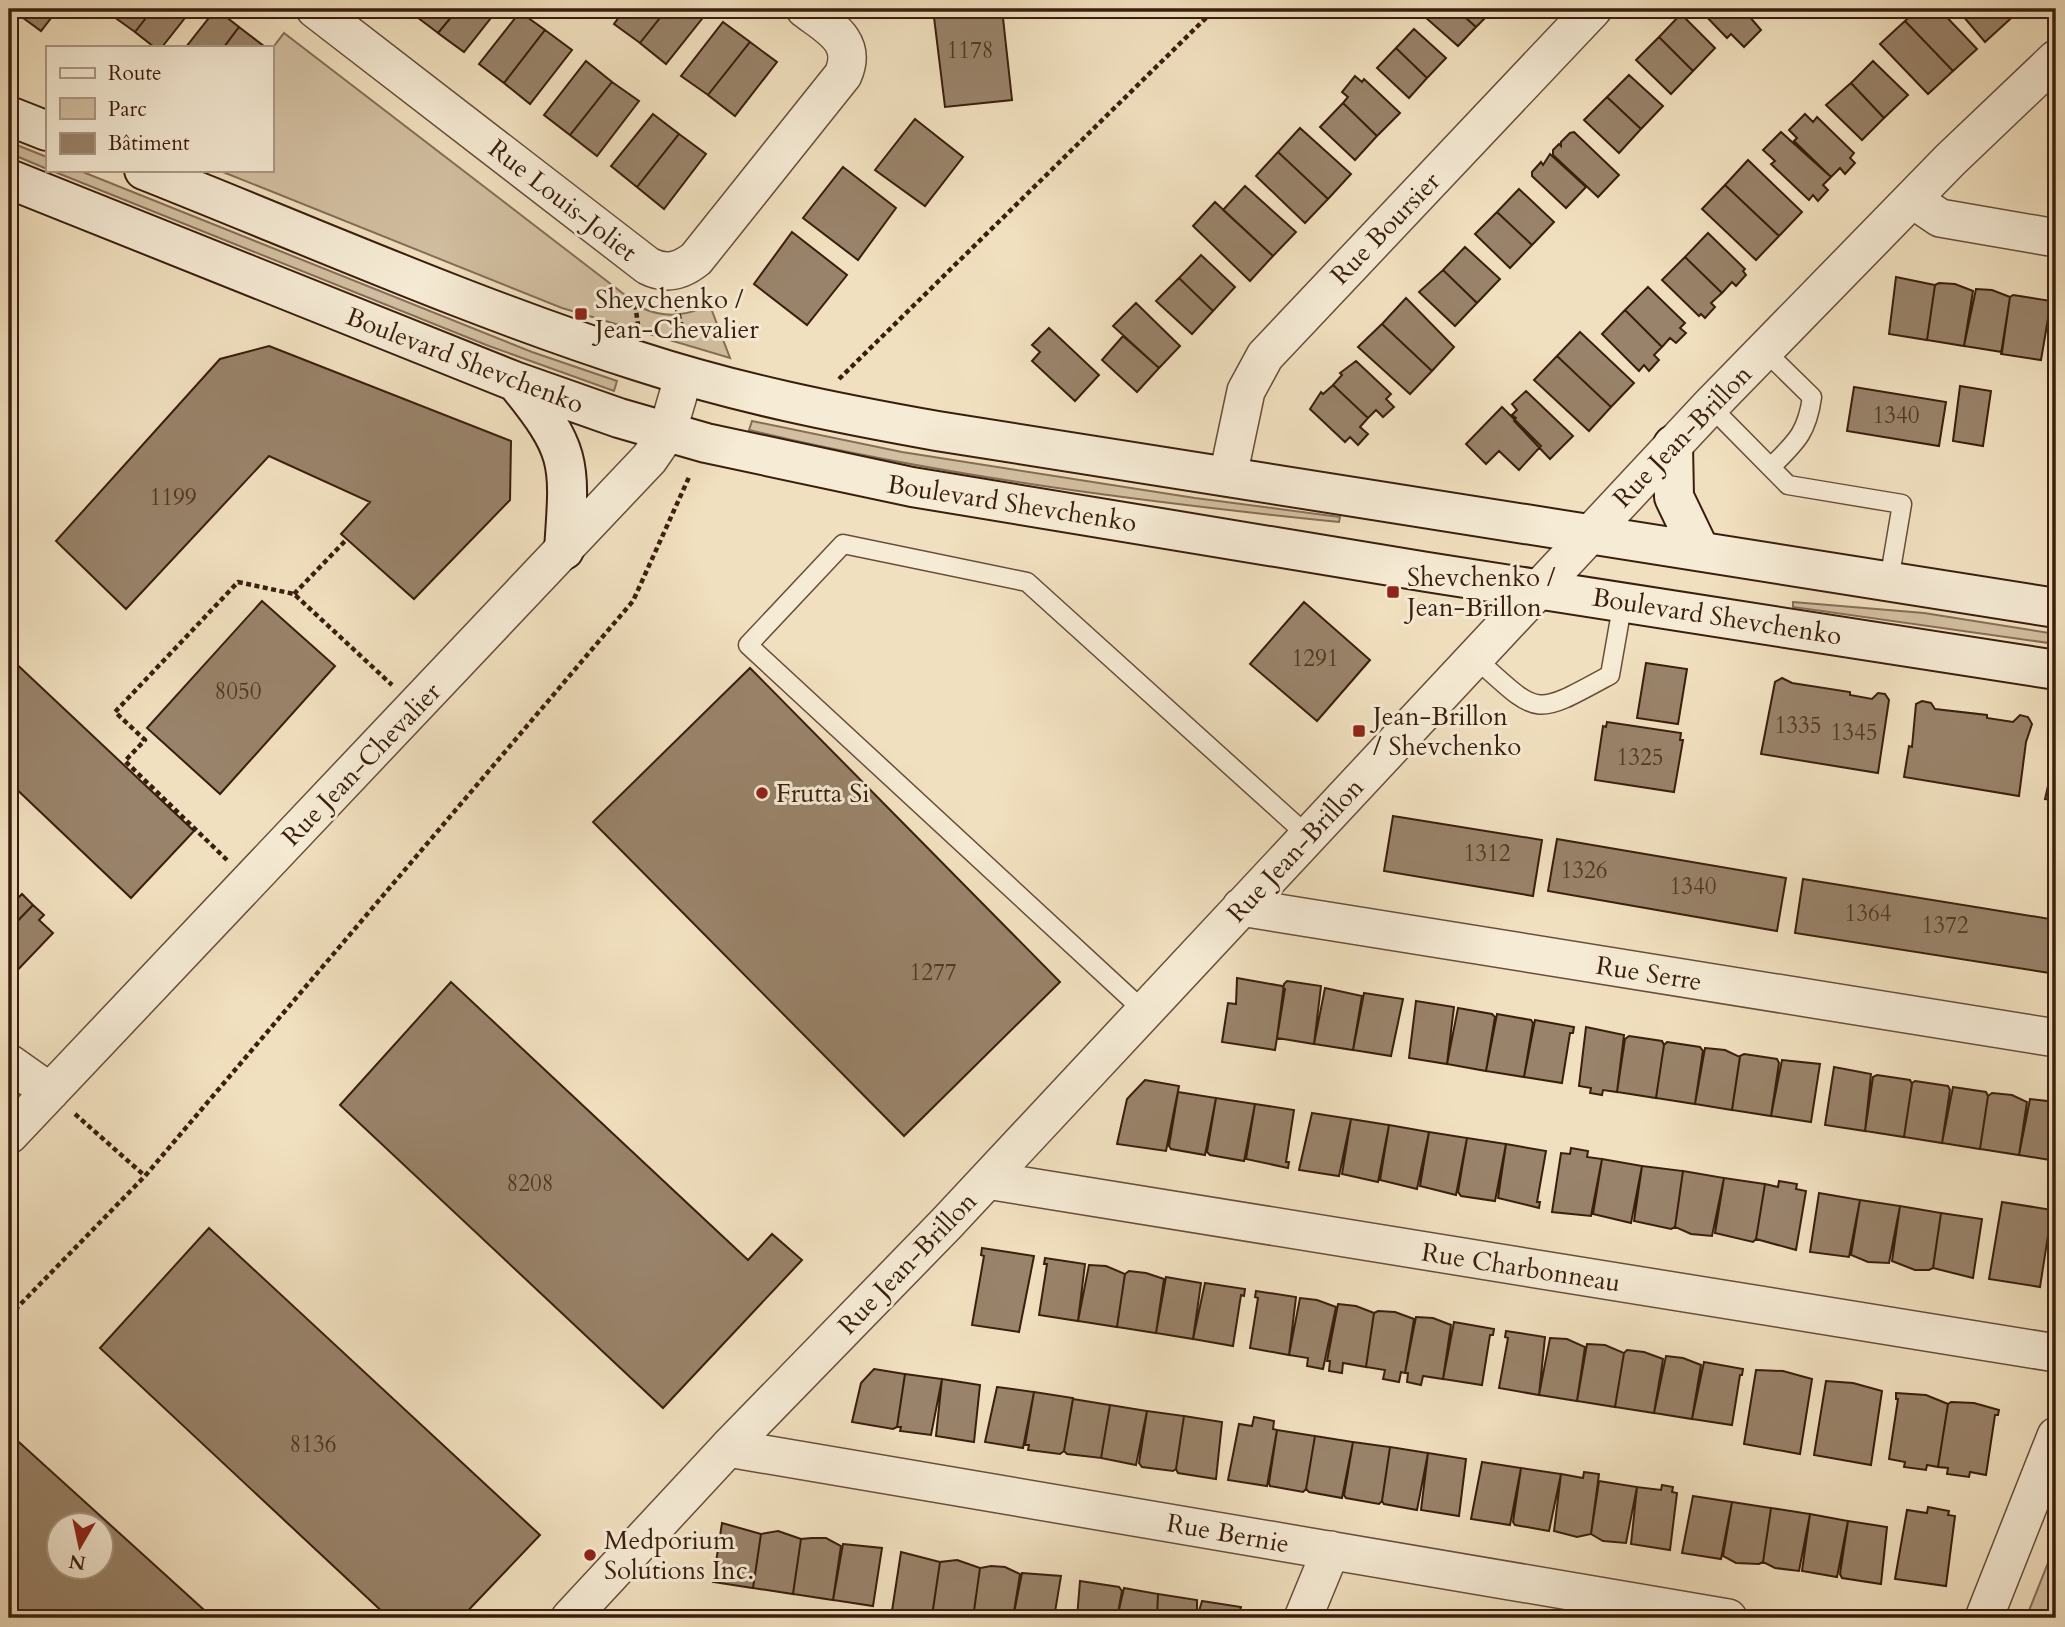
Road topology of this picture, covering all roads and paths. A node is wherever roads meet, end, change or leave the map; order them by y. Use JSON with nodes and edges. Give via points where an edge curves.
{"nodes":[{"id":1,"x":315,"y":9,"type":"edge"},
{"id":2,"x":805,"y":9,"type":"edge"},
{"id":3,"x":1215,"y":9,"type":"edge"},
{"id":4,"x":1593,"y":9,"type":"edge"},
{"id":5,"x":2056,"y":59,"type":"edge"},
{"id":6,"x":9,"y":116,"type":"edge"},
{"id":7,"x":46,"y":131,"type":"edge"},
{"id":8,"x":149,"y":172,"type":"edge"},
{"id":9,"x":9,"y":179,"type":"edge"},
{"id":10,"x":1912,"y":199,"type":"junction"},
{"id":11,"x":2056,"y":239,"type":"edge"},
{"id":12,"x":634,"y":293,"type":"dead end"},
{"id":13,"x":676,"y":306,"type":"dead end"},
{"id":14,"x":682,"y":326,"type":"dead end"},
{"id":15,"x":640,"y":333,"type":"dead end"},
{"id":16,"x":1765,"y":351,"type":"junction"},
{"id":17,"x":684,"y":375,"type":"junction"},
{"id":18,"x":514,"y":381,"type":"junction"},
{"id":19,"x":834,"y":385,"type":"dead end"},
{"id":20,"x":1710,"y":406,"type":"junction"},
{"id":21,"x":667,"y":433,"type":"junction"},
{"id":22,"x":1673,"y":445,"type":"junction"},
{"id":23,"x":1771,"y":467,"type":"junction"},
{"id":24,"x":690,"y":475,"type":"dead end"},
{"id":25,"x":1228,"y":476,"type":"junction"},
{"id":26,"x":1590,"y":534,"type":"junction"},
{"id":27,"x":347,"y":539,"type":"dead end"},
{"id":28,"x":564,"y":550,"type":"junction"},
{"id":29,"x":1700,"y":551,"type":"junction"},
{"id":30,"x":1889,"y":581,"type":"junction"},
{"id":31,"x":1540,"y":589,"type":"junction"},
{"id":32,"x":294,"y":594,"type":"junction"},
{"id":33,"x":1623,"y":601,"type":"junction"},
{"id":34,"x":2056,"y":608,"type":"edge"},
{"id":35,"x":1475,"y":657,"type":"junction"},
{"id":36,"x":2056,"y":670,"type":"edge"},
{"id":37,"x":395,"y":688,"type":"dead end"},
{"id":38,"x":1308,"y":836,"type":"junction"},
{"id":39,"x":230,"y":863,"type":"dead end"},
{"id":40,"x":1241,"y":907,"type":"junction"},
{"id":41,"x":1144,"y":1011,"type":"junction"},
{"id":42,"x":2056,"y":1038,"type":"edge"},
{"id":43,"x":9,"y":1063,"type":"edge"},
{"id":44,"x":50,"y":1091,"type":"junction"},
{"id":45,"x":9,"y":1135,"type":"edge"},
{"id":46,"x":145,"y":1176,"type":"junction"},
{"id":47,"x":987,"y":1181,"type":"junction"},
{"id":48,"x":9,"y":1316,"type":"edge"},
{"id":49,"x":2056,"y":1353,"type":"edge"},
{"id":50,"x":2056,"y":1436,"type":"edge"},
{"id":51,"x":728,"y":1448,"type":"junction"},
{"id":52,"x":1331,"y":1550,"type":"junction"},
{"id":53,"x":1646,"y":1611,"type":"edge"},
{"id":54,"x":570,"y":1618,"type":"edge"},
{"id":55,"x":1303,"y":1618,"type":"edge"},
{"id":56,"x":1728,"y":1618,"type":"edge"},
{"id":57,"x":1984,"y":1618,"type":"edge"}],
"edges":[{"from":1,"to":2,"type":"street","name":"Rue Louis-Joliet","via":[[648,266],[666,271],[681,269],[696,259],[843,75],[848,59],[844,40]]},
{"from":3,"to":19,"type":"path"},
{"from":4,"to":25,"type":"street","name":"Rue Boursier","via":[[1265,356],[1246,391]]},
{"from":5,"to":10,"type":"street","name":"Rue Jean-Brillon"},
{"from":6,"to":7,"type":"street"},
{"from":8,"to":17,"type":"street","via":[[487,307]]},
{"from":9,"to":18,"type":"street","name":"Boulevard Shevchenko"},
{"from":10,"to":11,"type":"street","via":[[1940,218]]},
{"from":10,"to":16,"type":"street","name":"Rue Jean-Brillon"},
{"from":12,"to":15,"type":"path"},
{"from":13,"to":14,"type":"path"},
{"from":16,"to":20,"type":"street","name":"Rue Jean-Brillon"},
{"from":16,"to":23,"type":"lane","via":[[1812,397],[1800,439]]},
{"from":17,"to":21,"type":"street","name":"Rue Jean-Chevalier"},
{"from":17,"to":25,"type":"street","via":[[858,416]]},
{"from":18,"to":21,"type":"street","name":"Boulevard Shevchenko"},
{"from":18,"to":28,"type":"street","via":[[549,423],[564,455],[568,484]]},
{"from":20,"to":22,"type":"street","name":"Rue Jean-Brillon"},
{"from":20,"to":23,"type":"lane"},
{"from":21,"to":28,"type":"street","name":"Rue Jean-Chevalier","via":[[649,459]]},
{"from":21,"to":31,"type":"street","name":"Boulevard Shevchenko","via":[[865,479]]},
{"from":22,"to":26,"type":"street","name":"Rue Jean-Brillon"},
{"from":22,"to":29,"type":"street","via":[[1674,497]]},
{"from":23,"to":30,"type":"lane","via":[[1788,485],[1902,504]]},
{"from":24,"to":46,"type":"path","via":[[633,601]]},
{"from":25,"to":26,"type":"street"},
{"from":26,"to":29,"type":"street"},
{"from":26,"to":31,"type":"street","name":"Rue Jean-Brillon"},
{"from":27,"to":32,"type":"path"},
{"from":28,"to":44,"type":"street","name":"Rue Jean-Chevalier"},
{"from":29,"to":30,"type":"street"},
{"from":30,"to":34,"type":"street"},
{"from":31,"to":33,"type":"street","name":"Boulevard Shevchenko"},
{"from":31,"to":35,"type":"street","name":"Rue Jean-Brillon"},
{"from":32,"to":37,"type":"path"},
{"from":32,"to":39,"type":"path","via":[[238,582],[115,712],[145,740],[125,761]]},
{"from":33,"to":35,"type":"lane","via":[[1610,675],[1558,704],[1524,701]]},
{"from":33,"to":36,"type":"street","name":"Boulevard Shevchenko"},
{"from":35,"to":38,"type":"street","name":"Rue Jean-Brillon"},
{"from":38,"to":40,"type":"street","name":"Rue Jean-Brillon"},
{"from":38,"to":41,"type":"lane","via":[[1027,582],[843,544],[748,645]]},
{"from":40,"to":41,"type":"street","name":"Rue Jean-Brillon"},
{"from":40,"to":42,"type":"street","name":"Rue Serre"},
{"from":41,"to":47,"type":"street","name":"Rue Jean-Brillon"},
{"from":43,"to":44,"type":"street"},
{"from":44,"to":45,"type":"street","name":"Rue Jean-Chevalier"},
{"from":44,"to":46,"type":"path"},
{"from":46,"to":48,"type":"path"},
{"from":47,"to":49,"type":"street","name":"Rue Charbonneau"},
{"from":47,"to":51,"type":"street","name":"Rue Jean-Brillon"},
{"from":50,"to":57,"type":"street"},
{"from":51,"to":52,"type":"street","name":"Rue Bernie"},
{"from":51,"to":54,"type":"street","name":"Rue Jean-Brillon"},
{"from":52,"to":53,"type":"street","name":"Rue Bernie"},
{"from":52,"to":55,"type":"street"},
{"from":53,"to":56,"type":"street","name":"Rue Bernie"}]}
